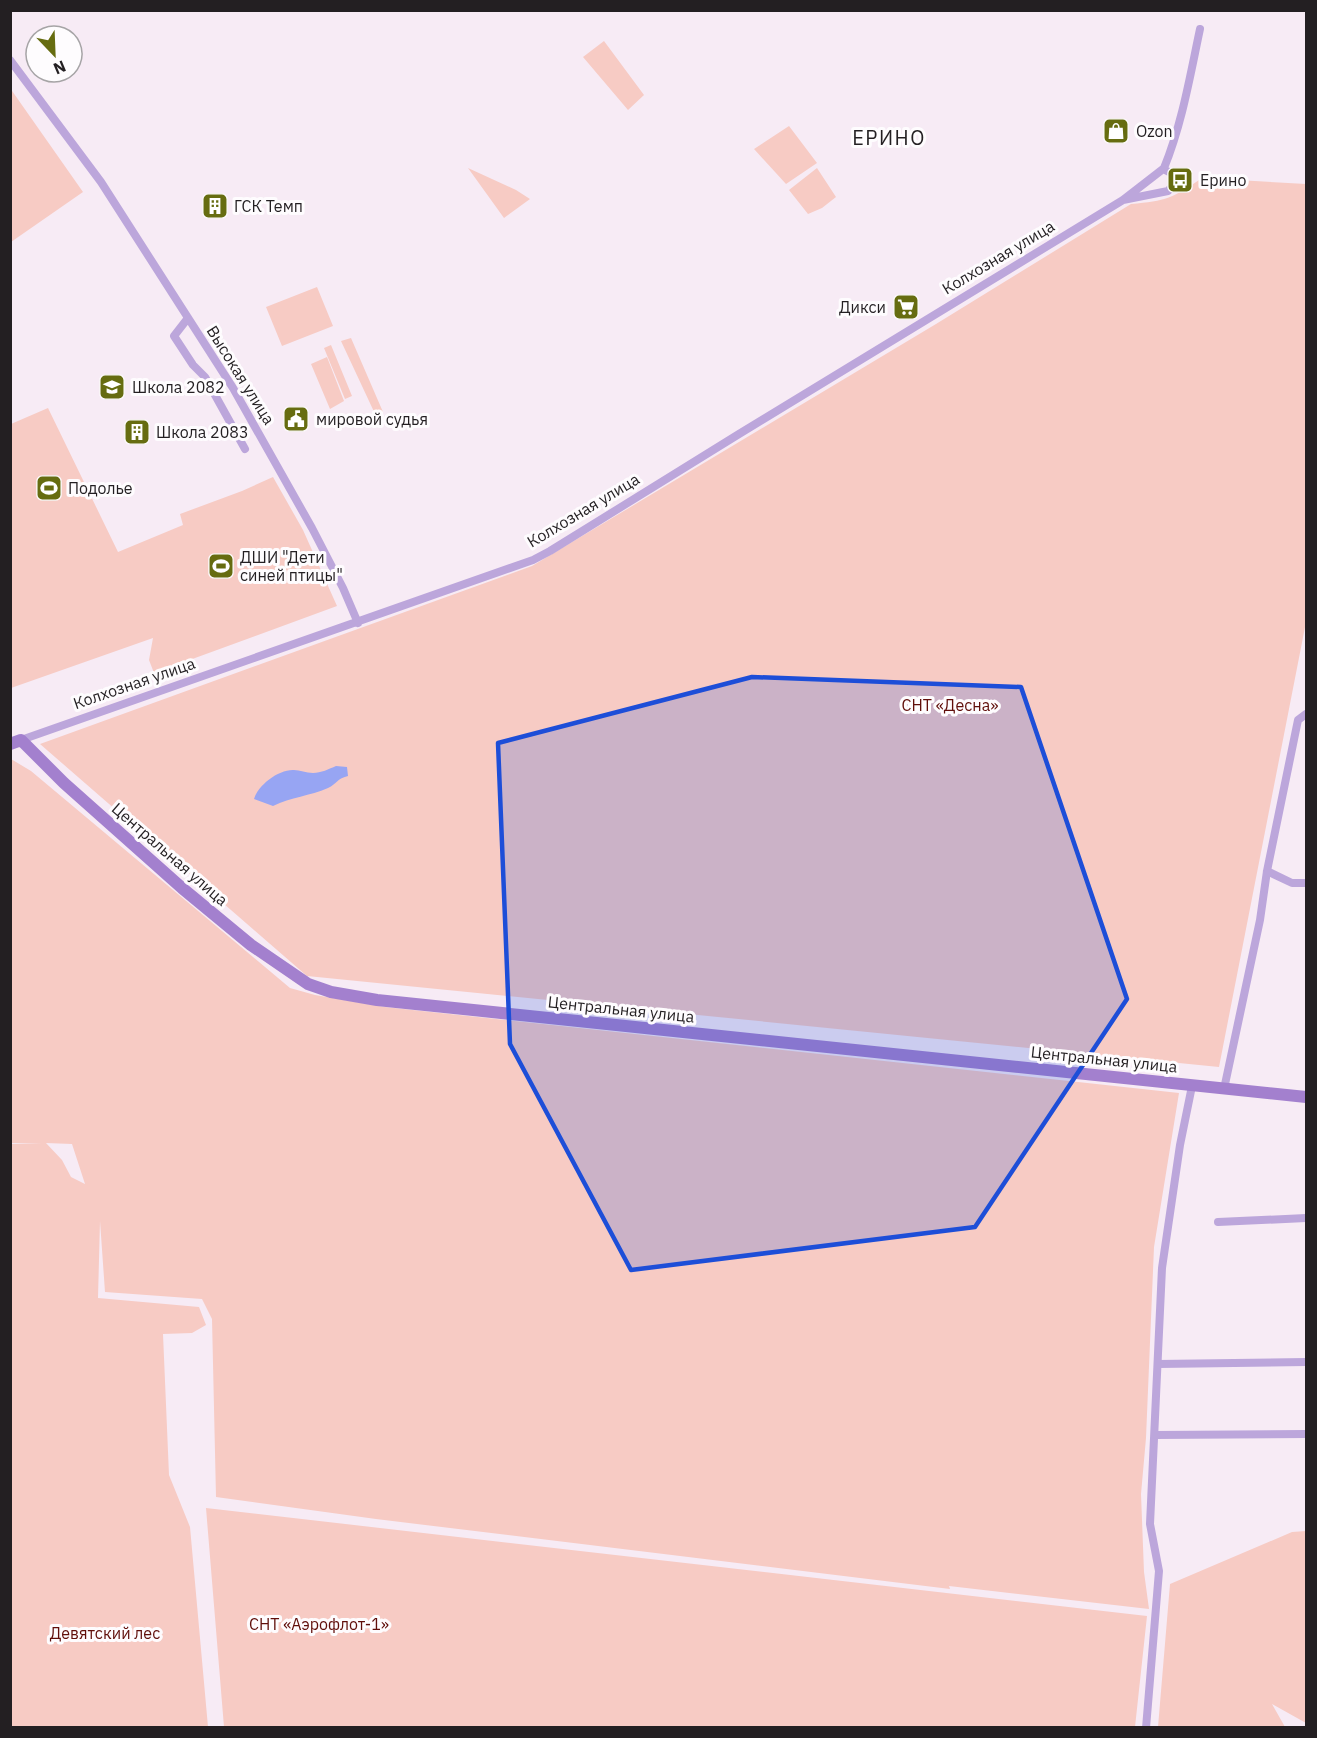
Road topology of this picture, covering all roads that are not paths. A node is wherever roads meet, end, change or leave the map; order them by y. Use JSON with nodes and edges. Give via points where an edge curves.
{"nodes":[{"id":1,"x":1200,"y":29,"type":"dead end"},
{"id":2,"x":10,"y":60,"type":"edge"},
{"id":3,"x":1163,"y":169,"type":"junction"},
{"id":4,"x":1123,"y":200,"type":"junction"},
{"id":5,"x":188,"y":318,"type":"junction"},
{"id":6,"x":245,"y":449,"type":"dead end"},
{"id":7,"x":358,"y":623,"type":"junction"},
{"id":8,"x":1306,"y":714,"type":"edge"},
{"id":9,"x":16,"y":742,"type":"edge"},
{"id":10,"x":1267,"y":871,"type":"junction"},
{"id":11,"x":1306,"y":883,"type":"edge"},
{"id":12,"x":1192,"y":1086,"type":"junction"},
{"id":13,"x":1224,"y":1089,"type":"junction"},
{"id":14,"x":1306,"y":1097,"type":"edge"},
{"id":15,"x":1306,"y":1218,"type":"edge"},
{"id":16,"x":1218,"y":1222,"type":"dead end"},
{"id":17,"x":1306,"y":1362,"type":"edge"},
{"id":18,"x":1158,"y":1364,"type":"junction"},
{"id":19,"x":1306,"y":1434,"type":"edge"},
{"id":20,"x":1156,"y":1435,"type":"junction"},
{"id":21,"x":1146,"y":1728,"type":"edge"}],
"edges":[{"from":1,"to":3,"type":"street","via":[[1177,131]]},
{"from":2,"to":5,"type":"street","name":"Высокая улица","via":[[101,182]]},
{"from":3,"to":4,"type":"street","name":"Колхозная улица"},
{"from":3,"to":4,"type":"street","name":"Колхозная улица","via":[[1174,177],[1168,191]]},
{"from":4,"to":7,"type":"street","name":"Колхозная улица","via":[[550,551]]},
{"from":5,"to":6,"type":"street","via":[[174,336],[205,377]]},
{"from":5,"to":7,"type":"street","name":"Высокая улица","via":[[283,475]]},
{"from":7,"to":9,"type":"street","name":"Колхозная улица"},
{"from":8,"to":10,"type":"street","via":[[1298,720]]},
{"from":9,"to":12,"type":"street","name":"Центральная улица","via":[[243,938],[308,984],[331,993]]},
{"from":10,"to":11,"type":"street","via":[[1292,883]]},
{"from":10,"to":13,"type":"street"},
{"from":12,"to":13,"type":"street","name":"Центральная улица"},
{"from":12,"to":18,"type":"street","via":[[1162,1268]]},
{"from":13,"to":14,"type":"street","name":"Центральная улица"},
{"from":15,"to":16,"type":"street"},
{"from":17,"to":18,"type":"street"},
{"from":18,"to":20,"type":"street"},
{"from":19,"to":20,"type":"street"},
{"from":20,"to":21,"type":"street","via":[[1150,1524],[1160,1571]]}]}
